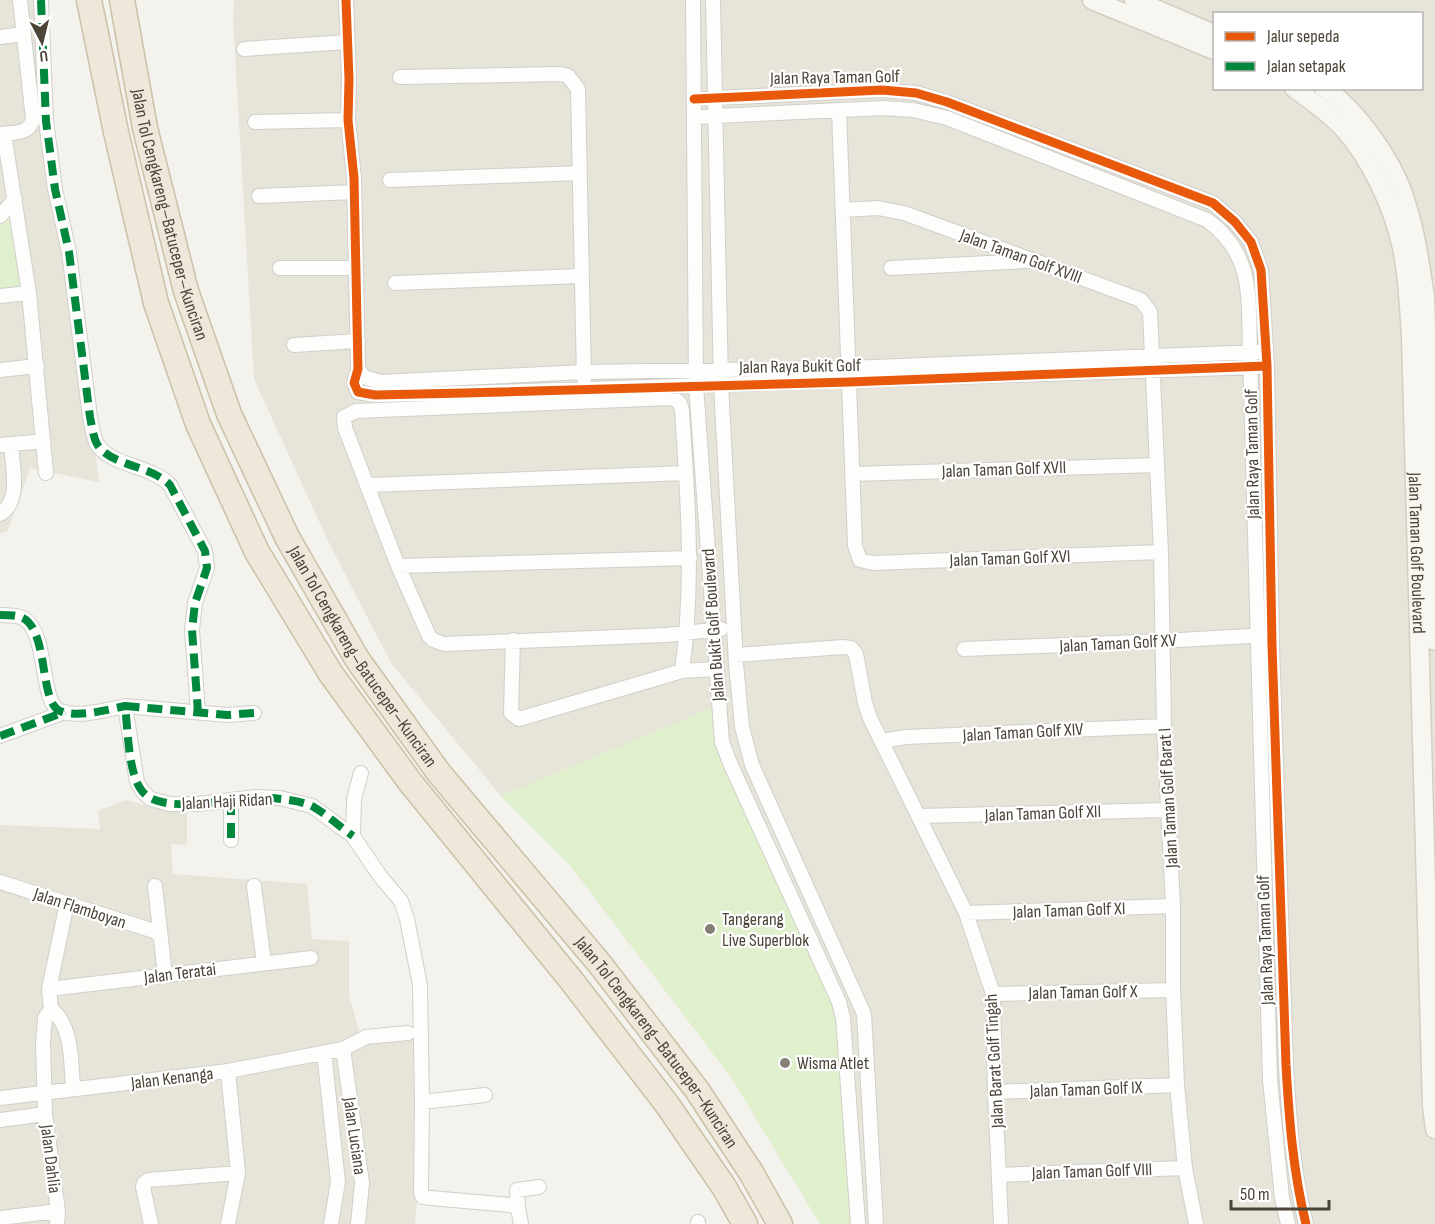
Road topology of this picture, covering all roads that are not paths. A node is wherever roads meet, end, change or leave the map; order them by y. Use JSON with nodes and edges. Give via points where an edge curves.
{"nodes":[{"id":1,"x":20,"y":0,"type":"edge"},
{"id":2,"x":41,"y":0,"type":"edge"},
{"id":3,"x":89,"y":0,"type":"edge"},
{"id":4,"x":122,"y":0,"type":"edge"},
{"id":5,"x":346,"y":0,"type":"edge"},
{"id":6,"x":693,"y":0,"type":"edge"},
{"id":7,"x":713,"y":0,"type":"edge"},
{"id":8,"x":1092,"y":0,"type":"edge"},
{"id":9,"x":1134,"y":0,"type":"edge"},
{"id":10,"x":1213,"y":33,"type":"edge"},
{"id":11,"x":24,"y":34,"type":"junction"},
{"id":12,"x":0,"y":36,"type":"edge"},
{"id":13,"x":347,"y":42,"type":"junction"},
{"id":14,"x":244,"y":49,"type":"dead end"},
{"id":15,"x":1213,"y":49,"type":"edge"},
{"id":16,"x":400,"y":76,"type":"dead end"},
{"id":17,"x":1297,"y":90,"type":"edge"},
{"id":18,"x":1326,"y":90,"type":"edge"},
{"id":19,"x":830,"y":92,"type":"junction"},
{"id":20,"x":796,"y":94,"type":"junction"},
{"id":21,"x":719,"y":97,"type":"junction"},
{"id":22,"x":694,"y":99,"type":"junction"},
{"id":23,"x":835,"y":110,"type":"junction"},
{"id":24,"x":797,"y":112,"type":"junction"},
{"id":25,"x":715,"y":116,"type":"junction"},
{"id":26,"x":695,"y":117,"type":"junction"},
{"id":27,"x":348,"y":120,"type":"junction"},
{"id":28,"x":255,"y":122,"type":"dead end"},
{"id":29,"x":2,"y":134,"type":"edge"},
{"id":30,"x":580,"y":173,"type":"junction"},
{"id":31,"x":390,"y":180,"type":"dead end"},
{"id":32,"x":354,"y":192,"type":"junction"},
{"id":33,"x":259,"y":196,"type":"dead end"},
{"id":34,"x":15,"y":199,"type":"junction"},
{"id":35,"x":843,"y":210,"type":"junction"},
{"id":36,"x":0,"y":216,"type":"edge"},
{"id":37,"x":1034,"y":261,"type":"junction"},
{"id":38,"x":280,"y":268,"type":"dead end"},
{"id":39,"x":356,"y":268,"type":"junction"},
{"id":40,"x":891,"y":268,"type":"dead end"},
{"id":41,"x":581,"y":276,"type":"junction"},
{"id":42,"x":395,"y":283,"type":"dead end"},
{"id":43,"x":29,"y":293,"type":"junction"},
{"id":44,"x":0,"y":296,"type":"edge"},
{"id":45,"x":1418,"y":335,"type":"junction"},
{"id":46,"x":358,"y":341,"type":"junction"},
{"id":47,"x":294,"y":345,"type":"dead end"},
{"id":48,"x":1250,"y":352,"type":"junction"},
{"id":49,"x":1266,"y":352,"type":"junction"},
{"id":50,"x":1152,"y":363,"type":"junction"},
{"id":51,"x":37,"y":366,"type":"junction"},
{"id":52,"x":1267,"y":366,"type":"junction"},
{"id":53,"x":1250,"y":367,"type":"junction"},
{"id":54,"x":358,"y":369,"type":"junction"},
{"id":55,"x":0,"y":370,"type":"edge"},
{"id":56,"x":697,"y":370,"type":"junction"},
{"id":57,"x":721,"y":370,"type":"junction"},
{"id":58,"x":584,"y":372,"type":"junction"},
{"id":59,"x":848,"y":375,"type":"junction"},
{"id":60,"x":721,"y":385,"type":"junction"},
{"id":61,"x":696,"y":386,"type":"junction"},
{"id":62,"x":585,"y":389,"type":"junction"},
{"id":63,"x":42,"y":439,"type":"junction"},
{"id":64,"x":5,"y":445,"type":"edge"},
{"id":65,"x":1157,"y":465,"type":"junction"},
{"id":66,"x":46,"y":473,"type":"dead end"},
{"id":67,"x":686,"y":473,"type":"junction"},
{"id":68,"x":852,"y":474,"type":"junction"},
{"id":69,"x":368,"y":485,"type":"junction"},
{"id":70,"x":0,"y":514,"type":"edge"},
{"id":71,"x":1161,"y":552,"type":"junction"},
{"id":72,"x":690,"y":558,"type":"junction"},
{"id":73,"x":398,"y":566,"type":"junction"},
{"id":74,"x":0,"y":615,"type":"edge"},
{"id":75,"x":734,"y":627,"type":"junction"},
{"id":76,"x":714,"y":630,"type":"junction"},
{"id":77,"x":687,"y":633,"type":"junction"},
{"id":78,"x":1265,"y":635,"type":"junction"},
{"id":79,"x":513,"y":640,"type":"junction"},
{"id":80,"x":1162,"y":641,"type":"junction"},
{"id":81,"x":1435,"y":641,"type":"edge"},
{"id":82,"x":964,"y":649,"type":"dead end"},
{"id":83,"x":736,"y":655,"type":"junction"},
{"id":84,"x":716,"y":669,"type":"junction"},
{"id":85,"x":682,"y":671,"type":"junction"},
{"id":86,"x":125,"y":706,"type":"junction"},
{"id":87,"x":65,"y":712,"type":"junction"},
{"id":88,"x":198,"y":712,"type":"junction"},
{"id":89,"x":254,"y":712,"type":"dead end"},
{"id":90,"x":1164,"y":726,"type":"junction"},
{"id":91,"x":0,"y":736,"type":"edge"},
{"id":92,"x":881,"y":741,"type":"junction"},
{"id":93,"x":361,"y":773,"type":"dead end"},
{"id":94,"x":231,"y":800,"type":"junction"},
{"id":95,"x":1167,"y":810,"type":"junction"},
{"id":96,"x":919,"y":816,"type":"junction"},
{"id":97,"x":353,"y":836,"type":"junction"},
{"id":98,"x":231,"y":840,"type":"dead end"},
{"id":99,"x":0,"y":882,"type":"edge"},
{"id":100,"x":155,"y":886,"type":"dead end"},
{"id":101,"x":254,"y":886,"type":"dead end"},
{"id":102,"x":67,"y":903,"type":"junction"},
{"id":103,"x":1173,"y":906,"type":"junction"},
{"id":104,"x":966,"y":913,"type":"junction"},
{"id":105,"x":160,"y":936,"type":"junction"},
{"id":106,"x":311,"y":958,"type":"dead end"},
{"id":107,"x":264,"y":963,"type":"junction"},
{"id":108,"x":165,"y":975,"type":"junction"},
{"id":109,"x":49,"y":989,"type":"junction"},
{"id":110,"x":1173,"y":990,"type":"junction"},
{"id":111,"x":993,"y":994,"type":"junction"},
{"id":112,"x":51,"y":1009,"type":"junction"},
{"id":113,"x":408,"y":1033,"type":"dead end"},
{"id":114,"x":343,"y":1049,"type":"junction"},
{"id":115,"x":324,"y":1052,"type":"junction"},
{"id":116,"x":228,"y":1071,"type":"junction"},
{"id":117,"x":1178,"y":1085,"type":"junction"},
{"id":118,"x":73,"y":1089,"type":"junction"},
{"id":119,"x":995,"y":1092,"type":"junction"},
{"id":120,"x":44,"y":1093,"type":"junction"},
{"id":121,"x":484,"y":1095,"type":"dead end"},
{"id":122,"x":0,"y":1098,"type":"edge"},
{"id":123,"x":422,"y":1102,"type":"junction"},
{"id":124,"x":45,"y":1114,"type":"junction"},
{"id":125,"x":0,"y":1120,"type":"edge"},
{"id":126,"x":1435,"y":1129,"type":"edge"},
{"id":127,"x":1185,"y":1168,"type":"junction"},
{"id":128,"x":238,"y":1173,"type":"junction"},
{"id":129,"x":999,"y":1175,"type":"junction"},
{"id":130,"x":338,"y":1182,"type":"junction"},
{"id":131,"x":362,"y":1184,"type":"junction"},
{"id":132,"x":539,"y":1187,"type":"dead end"},
{"id":133,"x":518,"y":1208,"type":"junction"},
{"id":134,"x":0,"y":1218,"type":"edge"},
{"id":135,"x":58,"y":1218,"type":"edge"},
{"id":136,"x":151,"y":1224,"type":"edge"},
{"id":137,"x":228,"y":1224,"type":"edge"},
{"id":138,"x":331,"y":1224,"type":"edge"},
{"id":139,"x":358,"y":1224,"type":"edge"},
{"id":140,"x":521,"y":1224,"type":"edge"},
{"id":141,"x":745,"y":1224,"type":"edge"},
{"id":142,"x":780,"y":1224,"type":"edge"},
{"id":143,"x":858,"y":1224,"type":"edge"},
{"id":144,"x":876,"y":1224,"type":"edge"},
{"id":145,"x":1001,"y":1224,"type":"edge"},
{"id":146,"x":1196,"y":1224,"type":"edge"},
{"id":147,"x":1288,"y":1224,"type":"edge"},
{"id":148,"x":1306,"y":1224,"type":"edge"}],
"edges":[{"from":1,"to":11,"type":"street"},
{"from":2,"to":88,"type":"street","via":[[46,121],[69,252],[90,417],[96,442],[103,452],[150,470],[170,485],[205,551],[207,568],[195,603],[192,630]]},
{"from":3,"to":141,"type":"highway","name":"Jalan Tol Cengkareng–Batuceper–Kunciran","via":[[156,303],[198,424],[257,552],[331,674],[410,782],[666,1103]]},
{"from":4,"to":142,"type":"highway","name":"Jalan Tol Cengkareng–Batuceper–Kunciran","via":[[145,128],[186,291],[229,414],[287,537],[357,659],[439,773],[599,963],[697,1090]]},
{"from":5,"to":13,"type":"street"},
{"from":6,"to":22,"type":"street","name":"Jalan Bukit Golf Boulevard"},
{"from":7,"to":21,"type":"street","name":"Jalan Bukit Golf Boulevard"},
{"from":8,"to":15,"type":"street"},
{"from":9,"to":10,"type":"street"},
{"from":11,"to":12,"type":"street"},
{"from":11,"to":29,"type":"street","via":[[33,118],[26,130]]},
{"from":13,"to":14,"type":"street"},
{"from":13,"to":27,"type":"street"},
{"from":16,"to":30,"type":"street","via":[[567,76],[580,97]]},
{"from":17,"to":45,"type":"street","name":"Jalan Taman Golf Boulevard","via":[[1345,130],[1368,163],[1389,206],[1402,248]]},
{"from":18,"to":45,"type":"street","name":"Jalan Taman Golf Boulevard","via":[[1359,120],[1383,153],[1406,200],[1425,297]]},
{"from":19,"to":20,"type":"street","name":"Jalan Raya Taman Golf"},
{"from":19,"to":23,"type":"street"},
{"from":19,"to":49,"type":"street","name":"Jalan Raya Taman Golf","via":[[916,93],[1213,203],[1251,242],[1261,270]]},
{"from":20,"to":21,"type":"street","name":"Jalan Raya Taman Golf"},
{"from":20,"to":24,"type":"street"},
{"from":21,"to":22,"type":"street","name":"Jalan Raya Taman Golf"},
{"from":21,"to":25,"type":"street","name":"Jalan Bukit Golf Boulevard"},
{"from":22,"to":26,"type":"street","name":"Jalan Bukit Golf Boulevard"},
{"from":23,"to":24,"type":"street","name":"Jalan Raya Taman Golf"},
{"from":23,"to":35,"type":"street"},
{"from":23,"to":48,"type":"street","name":"Jalan Raya Taman Golf","via":[[913,110],[948,118],[1207,220],[1223,232],[1247,277]]},
{"from":24,"to":25,"type":"street","name":"Jalan Raya Taman Golf"},
{"from":25,"to":26,"type":"street","name":"Jalan Raya Taman Golf"},
{"from":25,"to":57,"type":"street","name":"Jalan Bukit Golf Boulevard"},
{"from":26,"to":56,"type":"street","name":"Jalan Bukit Golf Boulevard"},
{"from":27,"to":28,"type":"street"},
{"from":27,"to":32,"type":"street"},
{"from":29,"to":34,"type":"street"},
{"from":30,"to":31,"type":"street"},
{"from":30,"to":41,"type":"street"},
{"from":32,"to":33,"type":"street"},
{"from":32,"to":39,"type":"street"},
{"from":34,"to":36,"type":"street"},
{"from":34,"to":43,"type":"street"},
{"from":35,"to":37,"type":"street","name":"Jalan Taman Golf XVIII","via":[[878,208],[904,213]]},
{"from":35,"to":59,"type":"street"},
{"from":37,"to":40,"type":"street"},
{"from":37,"to":50,"type":"street","name":"Jalan Taman Golf XVIII","via":[[1141,300],[1150,312]]},
{"from":38,"to":39,"type":"street"},
{"from":39,"to":46,"type":"street"},
{"from":41,"to":42,"type":"street"},
{"from":41,"to":58,"type":"street"},
{"from":43,"to":44,"type":"street"},
{"from":43,"to":51,"type":"street"},
{"from":45,"to":81,"type":"street","name":"Jalan Taman Golf Boulevard"},
{"from":45,"to":126,"type":"street","name":"Jalan Taman Golf Boulevard"},
{"from":46,"to":47,"type":"street"},
{"from":46,"to":54,"type":"street"},
{"from":48,"to":49,"type":"street","name":"Jalan Raya Bukit Golf"},
{"from":48,"to":50,"type":"street","name":"Jalan Raya Bukit Golf"},
{"from":48,"to":53,"type":"street","name":"Jalan Raya Taman Golf"},
{"from":49,"to":52,"type":"street","name":"Jalan Raya Taman Golf"},
{"from":50,"to":53,"type":"street","name":"Jalan Raya Bukit Golf"},
{"from":50,"to":59,"type":"street","name":"Jalan Raya Bukit Golf"},
{"from":50,"to":65,"type":"street","name":"Jalan Taman Golf Barat I"},
{"from":51,"to":55,"type":"street"},
{"from":51,"to":63,"type":"street"},
{"from":52,"to":53,"type":"street","name":"Jalan Raya Bukit Golf"},
{"from":52,"to":78,"type":"street","name":"Jalan Raya Taman Golf"},
{"from":53,"to":78,"type":"street","name":"Jalan Raya Taman Golf"},
{"from":54,"to":58,"type":"street","name":"Jalan Raya Bukit Golf","via":[[364,377],[380,382]]},
{"from":54,"to":62,"type":"street","name":"Jalan Raya Bukit Golf","via":[[355,388],[374,395]]},
{"from":56,"to":57,"type":"street","name":"Jalan Raya Bukit Golf"},
{"from":56,"to":58,"type":"street","name":"Jalan Raya Bukit Golf"},
{"from":56,"to":61,"type":"street","name":"Jalan Bukit Golf Boulevard"},
{"from":57,"to":59,"type":"street","name":"Jalan Raya Bukit Golf"},
{"from":57,"to":60,"type":"street","name":"Jalan Bukit Golf Boulevard"},
{"from":58,"to":62,"type":"street"},
{"from":59,"to":60,"type":"street","name":"Jalan Raya Bukit Golf"},
{"from":59,"to":68,"type":"street"},
{"from":60,"to":61,"type":"street","name":"Jalan Raya Bukit Golf"},
{"from":60,"to":75,"type":"street","name":"Jalan Bukit Golf Boulevard"},
{"from":61,"to":62,"type":"street","name":"Jalan Raya Bukit Golf"},
{"from":61,"to":76,"type":"street","name":"Jalan Bukit Golf Boulevard"},
{"from":63,"to":64,"type":"street"},
{"from":63,"to":66,"type":"street"},
{"from":64,"to":70,"type":"street","via":[[14,498]]},
{"from":65,"to":68,"type":"street","name":"Jalan Taman Golf XVII"},
{"from":65,"to":71,"type":"street","name":"Jalan Taman Golf Barat I"},
{"from":67,"to":69,"type":"street"},
{"from":67,"to":69,"type":"street","via":[[682,411],[680,402],[671,398],[348,413],[344,417],[345,428]]},
{"from":67,"to":72,"type":"street"},
{"from":68,"to":71,"type":"street","name":"Jalan Taman Golf XVI","via":[[855,546],[860,560],[873,563]]},
{"from":69,"to":73,"type":"street"},
{"from":71,"to":80,"type":"street","name":"Jalan Taman Golf Barat I"},
{"from":72,"to":73,"type":"street"},
{"from":72,"to":77,"type":"street"},
{"from":73,"to":79,"type":"street","via":[[433,640],[444,644]]},
{"from":74,"to":87,"type":"street","via":[[22,617],[30,623],[50,701]]},
{"from":75,"to":76,"type":"street"},
{"from":75,"to":83,"type":"street","name":"Jalan Bukit Golf Boulevard"},
{"from":76,"to":77,"type":"street"},
{"from":76,"to":84,"type":"street","name":"Jalan Bukit Golf Boulevard"},
{"from":77,"to":79,"type":"street"},
{"from":77,"to":85,"type":"street"},
{"from":78,"to":80,"type":"street","name":"Jalan Taman Golf XV"},
{"from":78,"to":147,"type":"street","name":"Jalan Raya Taman Golf","via":[[1270,1080]]},
{"from":78,"to":148,"type":"street","name":"Jalan Raya Taman Golf","via":[[1289,1114]]},
{"from":79,"to":85,"type":"street","via":[[511,713],[516,719]]},
{"from":80,"to":82,"type":"street","name":"Jalan Taman Golf XV"},
{"from":80,"to":90,"type":"street","name":"Jalan Taman Golf Barat I"},
{"from":83,"to":92,"type":"street","name":"Jalan Barat Golf Tingah","via":[[851,648]]},
{"from":83,"to":144,"type":"street","name":"Jalan Bukit Golf Boulevard","via":[[742,727],[752,765],[864,1014]]},
{"from":84,"to":85,"type":"street"},
{"from":84,"to":143,"type":"street","name":"Jalan Bukit Golf Boulevard","via":[[726,752],[839,1002]]},
{"from":86,"to":87,"type":"street"},
{"from":86,"to":88,"type":"street"},
{"from":86,"to":94,"type":"street","name":"Jalan Haji Ridan","via":[[133,766],[143,792],[151,799],[170,804]]},
{"from":87,"to":91,"type":"street"},
{"from":88,"to":89,"type":"street"},
{"from":90,"to":92,"type":"street","name":"Jalan Taman Golf XIV"},
{"from":90,"to":95,"type":"street","name":"Jalan Taman Golf Barat I"},
{"from":92,"to":96,"type":"street","name":"Jalan Barat Golf Tingah"},
{"from":93,"to":97,"type":"street","via":[[354,799]]},
{"from":94,"to":97,"type":"street","name":"Jalan Haji Ridan","via":[[280,798],[312,806]]},
{"from":94,"to":98,"type":"street"},
{"from":95,"to":96,"type":"street","name":"Jalan Taman Golf XII"},
{"from":95,"to":103,"type":"street","name":"Jalan Taman Golf Barat I"},
{"from":96,"to":104,"type":"street","name":"Jalan Barat Golf Tingah"},
{"from":97,"to":123,"type":"street","name":"Jalan Haji Ridan","via":[[401,901],[407,919],[420,985]]},
{"from":99,"to":102,"type":"street","name":"Jalan Flamboyan"},
{"from":100,"to":105,"type":"street"},
{"from":101,"to":107,"type":"street"},
{"from":102,"to":105,"type":"street","name":"Jalan Flamboyan"},
{"from":102,"to":109,"type":"street"},
{"from":103,"to":104,"type":"street","name":"Jalan Taman Golf XI"},
{"from":103,"to":110,"type":"street","name":"Jalan Taman Golf Barat I"},
{"from":104,"to":111,"type":"street","name":"Jalan Barat Golf Tingah"},
{"from":105,"to":108,"type":"street"},
{"from":106,"to":107,"type":"street","name":"Jalan Teratai"},
{"from":107,"to":108,"type":"street","name":"Jalan Teratai"},
{"from":108,"to":109,"type":"street","name":"Jalan Teratai"},
{"from":109,"to":112,"type":"street"},
{"from":110,"to":111,"type":"street","name":"Jalan Taman Golf X"},
{"from":110,"to":117,"type":"street","name":"Jalan Taman Golf Barat I"},
{"from":111,"to":119,"type":"street","name":"Jalan Barat Golf Tingah"},
{"from":112,"to":118,"type":"street","via":[[60,1016],[65,1028]]},
{"from":112,"to":120,"type":"street","name":"Jalan Dahlia","via":[[45,1018]]},
{"from":113,"to":114,"type":"street","name":"Jalan Kenanga","via":[[366,1037]]},
{"from":114,"to":115,"type":"street","name":"Jalan Kenanga"},
{"from":114,"to":131,"type":"street","name":"Jalan Luciana"},
{"from":115,"to":116,"type":"street","name":"Jalan Kenanga"},
{"from":115,"to":130,"type":"street","name":"Jalan Luciana"},
{"from":116,"to":118,"type":"street","name":"Jalan Kenanga"},
{"from":116,"to":128,"type":"street"},
{"from":117,"to":119,"type":"street","name":"Jalan Taman Golf IX"},
{"from":117,"to":127,"type":"street","name":"Jalan Taman Golf Barat I"},
{"from":118,"to":120,"type":"street","name":"Jalan Kenanga"},
{"from":119,"to":129,"type":"street","name":"Jalan Barat Golf Tingah"},
{"from":120,"to":122,"type":"street","name":"Jalan Kenanga"},
{"from":120,"to":124,"type":"street","name":"Jalan Dahlia"},
{"from":121,"to":123,"type":"street"},
{"from":123,"to":133,"type":"street","name":"Jalan Haji Ridan","via":[[423,1197]]},
{"from":124,"to":125,"type":"street"},
{"from":124,"to":135,"type":"street","name":"Jalan Dahlia"},
{"from":127,"to":129,"type":"street","name":"Jalan Taman Golf VIII"},
{"from":127,"to":146,"type":"street","name":"Jalan Taman Golf Barat I"},
{"from":128,"to":136,"type":"street","via":[[148,1180],[143,1187]]},
{"from":128,"to":137,"type":"street"},
{"from":129,"to":145,"type":"street","name":"Jalan Barat Golf Tingah"},
{"from":130,"to":131,"type":"street"},
{"from":130,"to":138,"type":"street","name":"Jalan Luciana"},
{"from":131,"to":139,"type":"street","name":"Jalan Luciana"},
{"from":132,"to":133,"type":"street","via":[[517,1190]]},
{"from":133,"to":140,"type":"street"},
{"from":134,"to":135,"type":"street"}]}
